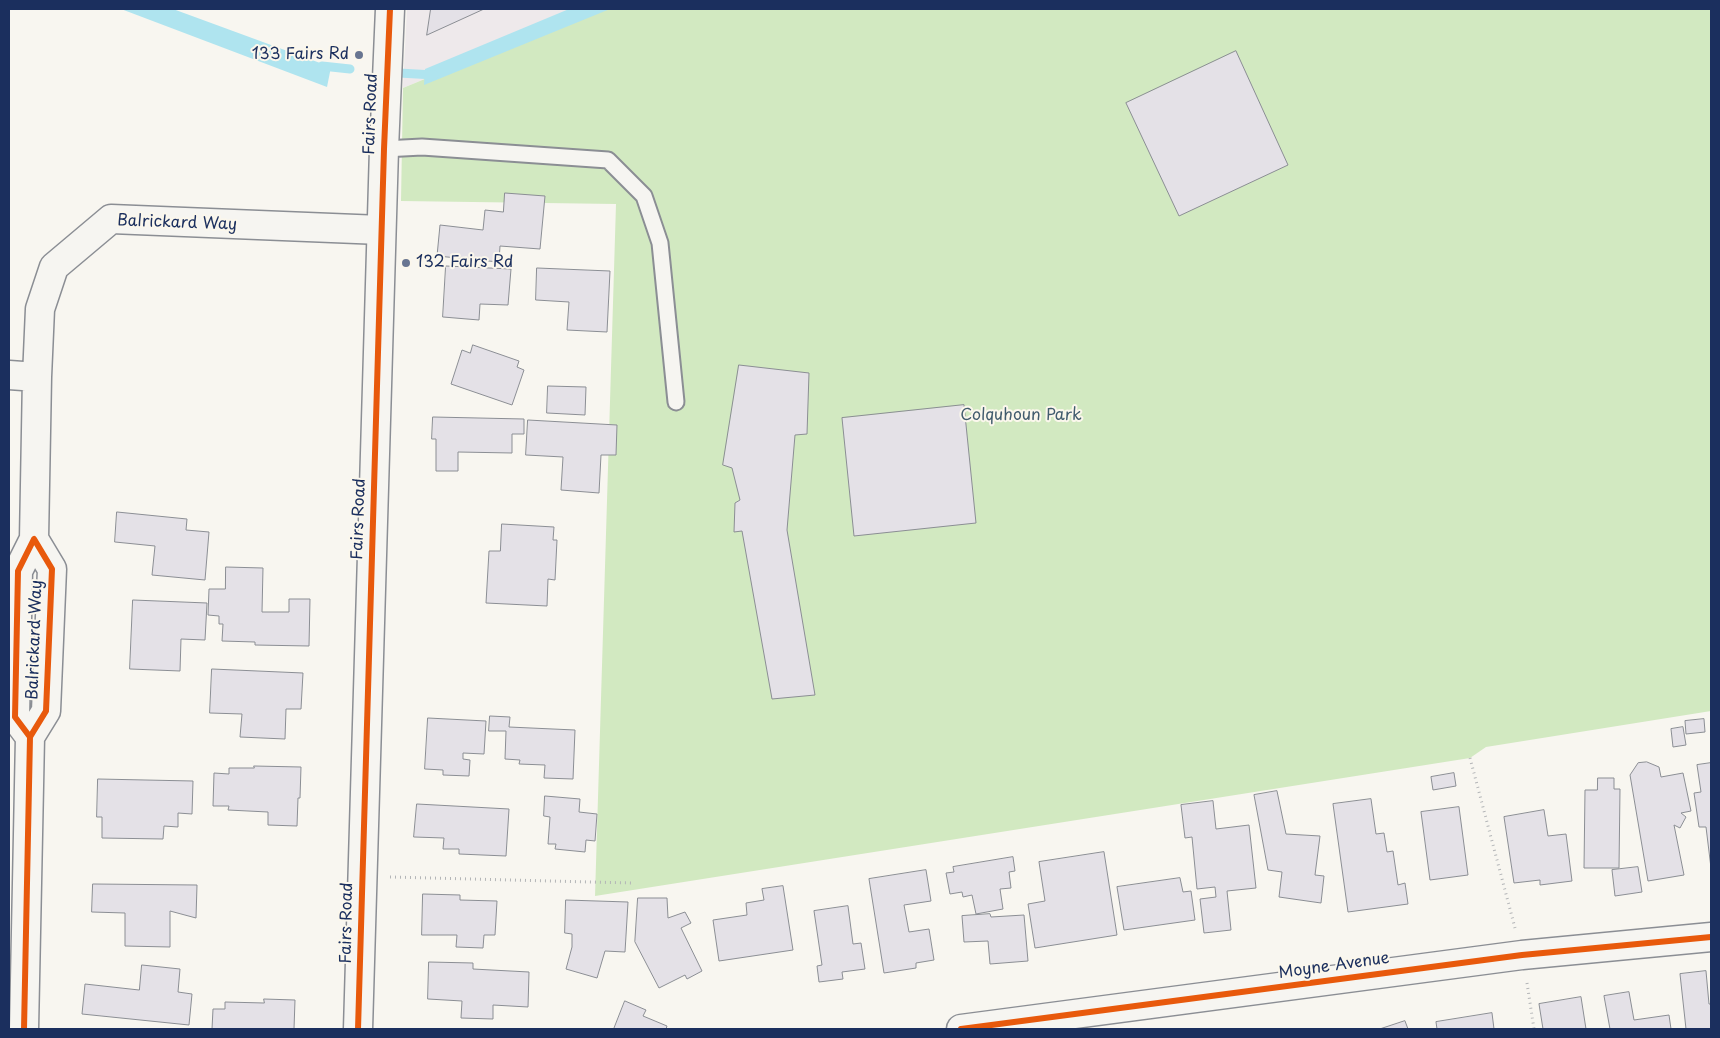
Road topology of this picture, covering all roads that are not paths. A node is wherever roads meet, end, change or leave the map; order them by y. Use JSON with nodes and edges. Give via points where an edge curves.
{"nodes":[{"id":1,"x":390,"y":9,"type":"edge"},
{"id":2,"x":384,"y":149,"type":"junction"},
{"id":3,"x":382,"y":230,"type":"junction"},
{"id":4,"x":9,"y":375,"type":"edge"},
{"id":5,"x":37,"y":377,"type":"junction"},
{"id":6,"x":676,"y":402,"type":"dead end"},
{"id":7,"x":1711,"y":937,"type":"edge"},
{"id":8,"x":24,"y":1029,"type":"edge"},
{"id":9,"x":358,"y":1029,"type":"edge"},
{"id":10,"x":961,"y":1029,"type":"edge"}],
"edges":[{"from":1,"to":2,"type":"street","name":"Fairs Road"},
{"from":2,"to":3,"type":"street","name":"Fairs Road"},
{"from":2,"to":6,"type":"lane","via":[[422,147],[608,160],[644,196],[660,243]]},
{"from":3,"to":5,"type":"street","name":"Balrickard Way","via":[[111,219],[54,267],[40,308]]},
{"from":3,"to":9,"type":"street","name":"Fairs Road"},
{"from":4,"to":5,"type":"street"},
{"from":5,"to":8,"type":"street","name":"Balrickard Way","via":[[34,540],[18,571],[15,717],[30,737]]},
{"from":7,"to":10,"type":"street","name":"Moyne Avenue","via":[[1522,955]]}]}
